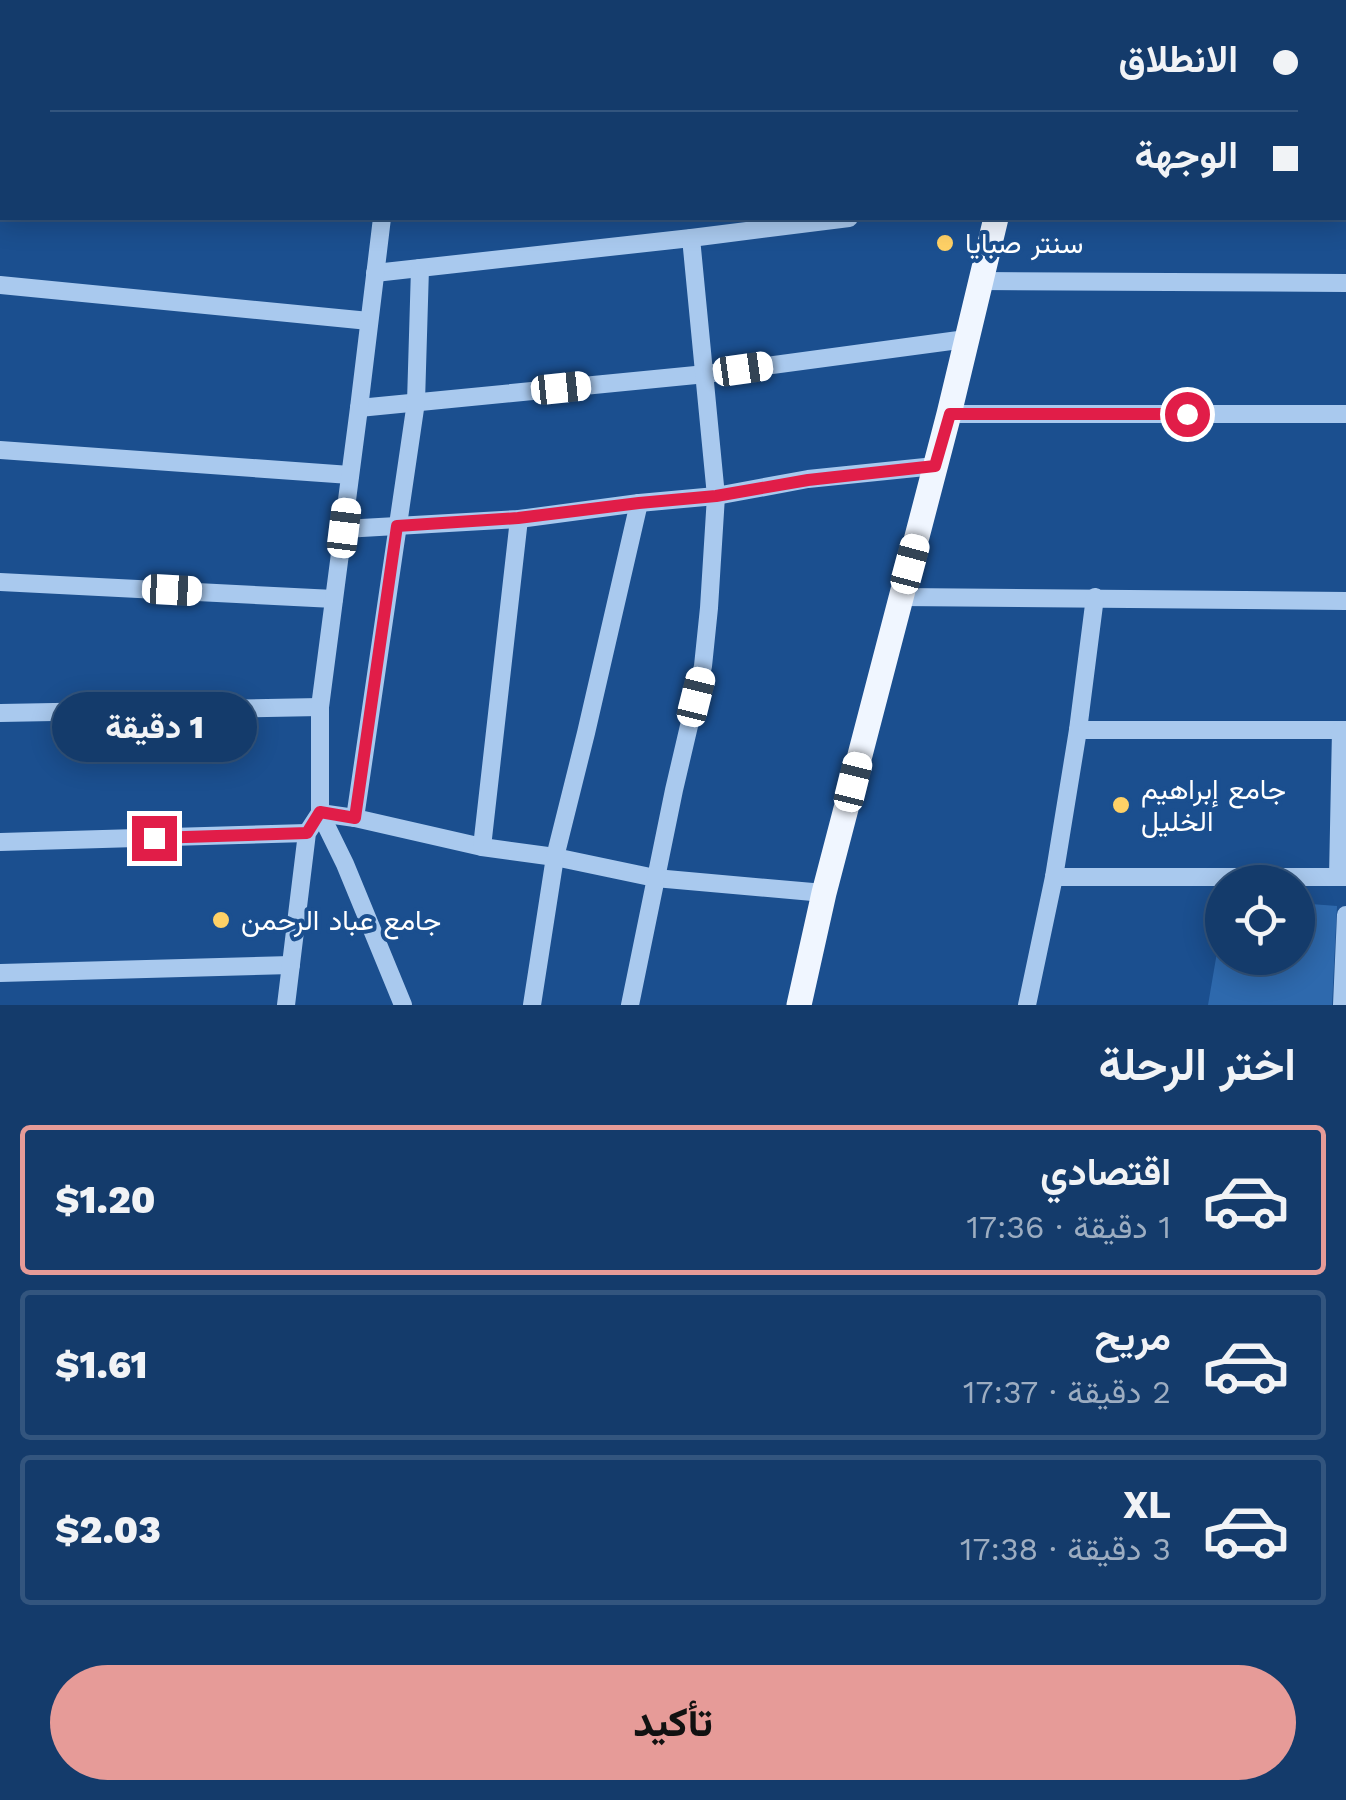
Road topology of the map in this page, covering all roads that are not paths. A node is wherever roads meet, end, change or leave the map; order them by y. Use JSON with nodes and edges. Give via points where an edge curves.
{"nodes":[{"id":1,"x":382,"y":220,"type":"edge"},
{"id":2,"x":833,"y":220,"type":"edge"},
{"id":3,"x":995,"y":220,"type":"edge"},
{"id":4,"x":691,"y":238,"type":"junction"},
{"id":5,"x":420,"y":268,"type":"junction"},
{"id":6,"x":375,"y":273,"type":"junction"},
{"id":7,"x":980,"y":281,"type":"junction"},
{"id":8,"x":1346,"y":283,"type":"edge"},
{"id":9,"x":0,"y":284,"type":"edge"},
{"id":10,"x":370,"y":321,"type":"junction"},
{"id":11,"x":966,"y":339,"type":"junction"},
{"id":12,"x":706,"y":374,"type":"junction"},
{"id":13,"x":416,"y":402,"type":"junction"},
{"id":14,"x":360,"y":408,"type":"junction"},
{"id":15,"x":950,"y":414,"type":"junction"},
{"id":16,"x":1346,"y":414,"type":"edge"},
{"id":17,"x":0,"y":450,"type":"edge"},
{"id":18,"x":935,"y":466,"type":"junction"},
{"id":19,"x":350,"y":476,"type":"junction"},
{"id":20,"x":716,"y":496,"type":"junction"},
{"id":21,"x":639,"y":503,"type":"junction"},
{"id":22,"x":518,"y":518,"type":"junction"},
{"id":23,"x":397,"y":526,"type":"junction"},
{"id":24,"x":344,"y":528,"type":"junction"},
{"id":25,"x":0,"y":582,"type":"edge"},
{"id":26,"x":902,"y":597,"type":"junction"},
{"id":27,"x":334,"y":598,"type":"junction"},
{"id":28,"x":1095,"y":598,"type":"junction"},
{"id":29,"x":1346,"y":601,"type":"edge"},
{"id":30,"x":320,"y":707,"type":"junction"},
{"id":31,"x":0,"y":713,"type":"edge"},
{"id":32,"x":1078,"y":730,"type":"junction"},
{"id":33,"x":1343,"y":730,"type":"edge"},
{"id":34,"x":320,"y":812,"type":"junction"},
{"id":35,"x":355,"y":818,"type":"junction"},
{"id":36,"x":307,"y":833,"type":"junction"},
{"id":37,"x":0,"y":842,"type":"edge"},
{"id":38,"x":482,"y":847,"type":"junction"},
{"id":39,"x":555,"y":857,"type":"junction"},
{"id":40,"x":1054,"y":876,"type":"junction"},
{"id":41,"x":1342,"y":877,"type":"edge"},
{"id":42,"x":655,"y":878,"type":"junction"},
{"id":43,"x":824,"y":894,"type":"junction"},
{"id":44,"x":1346,"y":915,"type":"edge"},
{"id":45,"x":291,"y":965,"type":"junction"},
{"id":46,"x":0,"y":972,"type":"edge"},
{"id":47,"x":286,"y":1005,"type":"edge"},
{"id":48,"x":403,"y":1005,"type":"edge"},
{"id":49,"x":532,"y":1005,"type":"edge"},
{"id":50,"x":630,"y":1005,"type":"edge"},
{"id":51,"x":798,"y":1005,"type":"edge"},
{"id":52,"x":1027,"y":1005,"type":"edge"},
{"id":53,"x":1342,"y":1005,"type":"edge"}],
"edges":[{"from":1,"to":6,"type":"street"},
{"from":2,"to":4,"type":"street"},
{"from":3,"to":7,"type":"main road"},
{"from":4,"to":5,"type":"street"},
{"from":4,"to":12,"type":"street"},
{"from":5,"to":6,"type":"street"},
{"from":5,"to":13,"type":"street"},
{"from":6,"to":10,"type":"street"},
{"from":7,"to":8,"type":"street"},
{"from":7,"to":11,"type":"main road"},
{"from":9,"to":10,"type":"street"},
{"from":10,"to":14,"type":"street"},
{"from":11,"to":12,"type":"street"},
{"from":11,"to":15,"type":"main road"},
{"from":12,"to":13,"type":"street"},
{"from":12,"to":20,"type":"street"},
{"from":13,"to":14,"type":"street"},
{"from":13,"to":23,"type":"street"},
{"from":14,"to":19,"type":"street"},
{"from":15,"to":16,"type":"street"},
{"from":15,"to":18,"type":"main road"},
{"from":17,"to":19,"type":"street"},
{"from":18,"to":20,"type":"street"},
{"from":18,"to":26,"type":"main road"},
{"from":19,"to":24,"type":"street"},
{"from":20,"to":21,"type":"street"},
{"from":20,"to":42,"type":"street","via":[[703,666]]},
{"from":21,"to":22,"type":"street"},
{"from":21,"to":39,"type":"street"},
{"from":22,"to":23,"type":"street"},
{"from":22,"to":38,"type":"street"},
{"from":23,"to":24,"type":"street"},
{"from":23,"to":35,"type":"street"},
{"from":24,"to":27,"type":"street"},
{"from":25,"to":27,"type":"street"},
{"from":26,"to":28,"type":"street"},
{"from":26,"to":43,"type":"main road"},
{"from":27,"to":30,"type":"street"},
{"from":28,"to":29,"type":"street"},
{"from":28,"to":32,"type":"street"},
{"from":30,"to":31,"type":"street"},
{"from":30,"to":34,"type":"street"},
{"from":32,"to":33,"type":"street"},
{"from":32,"to":40,"type":"street"},
{"from":33,"to":41,"type":"street"},
{"from":34,"to":35,"type":"street"},
{"from":34,"to":36,"type":"street"},
{"from":34,"to":48,"type":"street"},
{"from":35,"to":38,"type":"street"},
{"from":36,"to":37,"type":"street"},
{"from":36,"to":45,"type":"street"},
{"from":38,"to":39,"type":"street"},
{"from":39,"to":42,"type":"street"},
{"from":39,"to":49,"type":"street"},
{"from":40,"to":41,"type":"street"},
{"from":40,"to":52,"type":"street"},
{"from":42,"to":43,"type":"street"},
{"from":42,"to":50,"type":"street"},
{"from":43,"to":51,"type":"main road"},
{"from":44,"to":53,"type":"street"},
{"from":45,"to":46,"type":"street"},
{"from":45,"to":47,"type":"street"}]}
